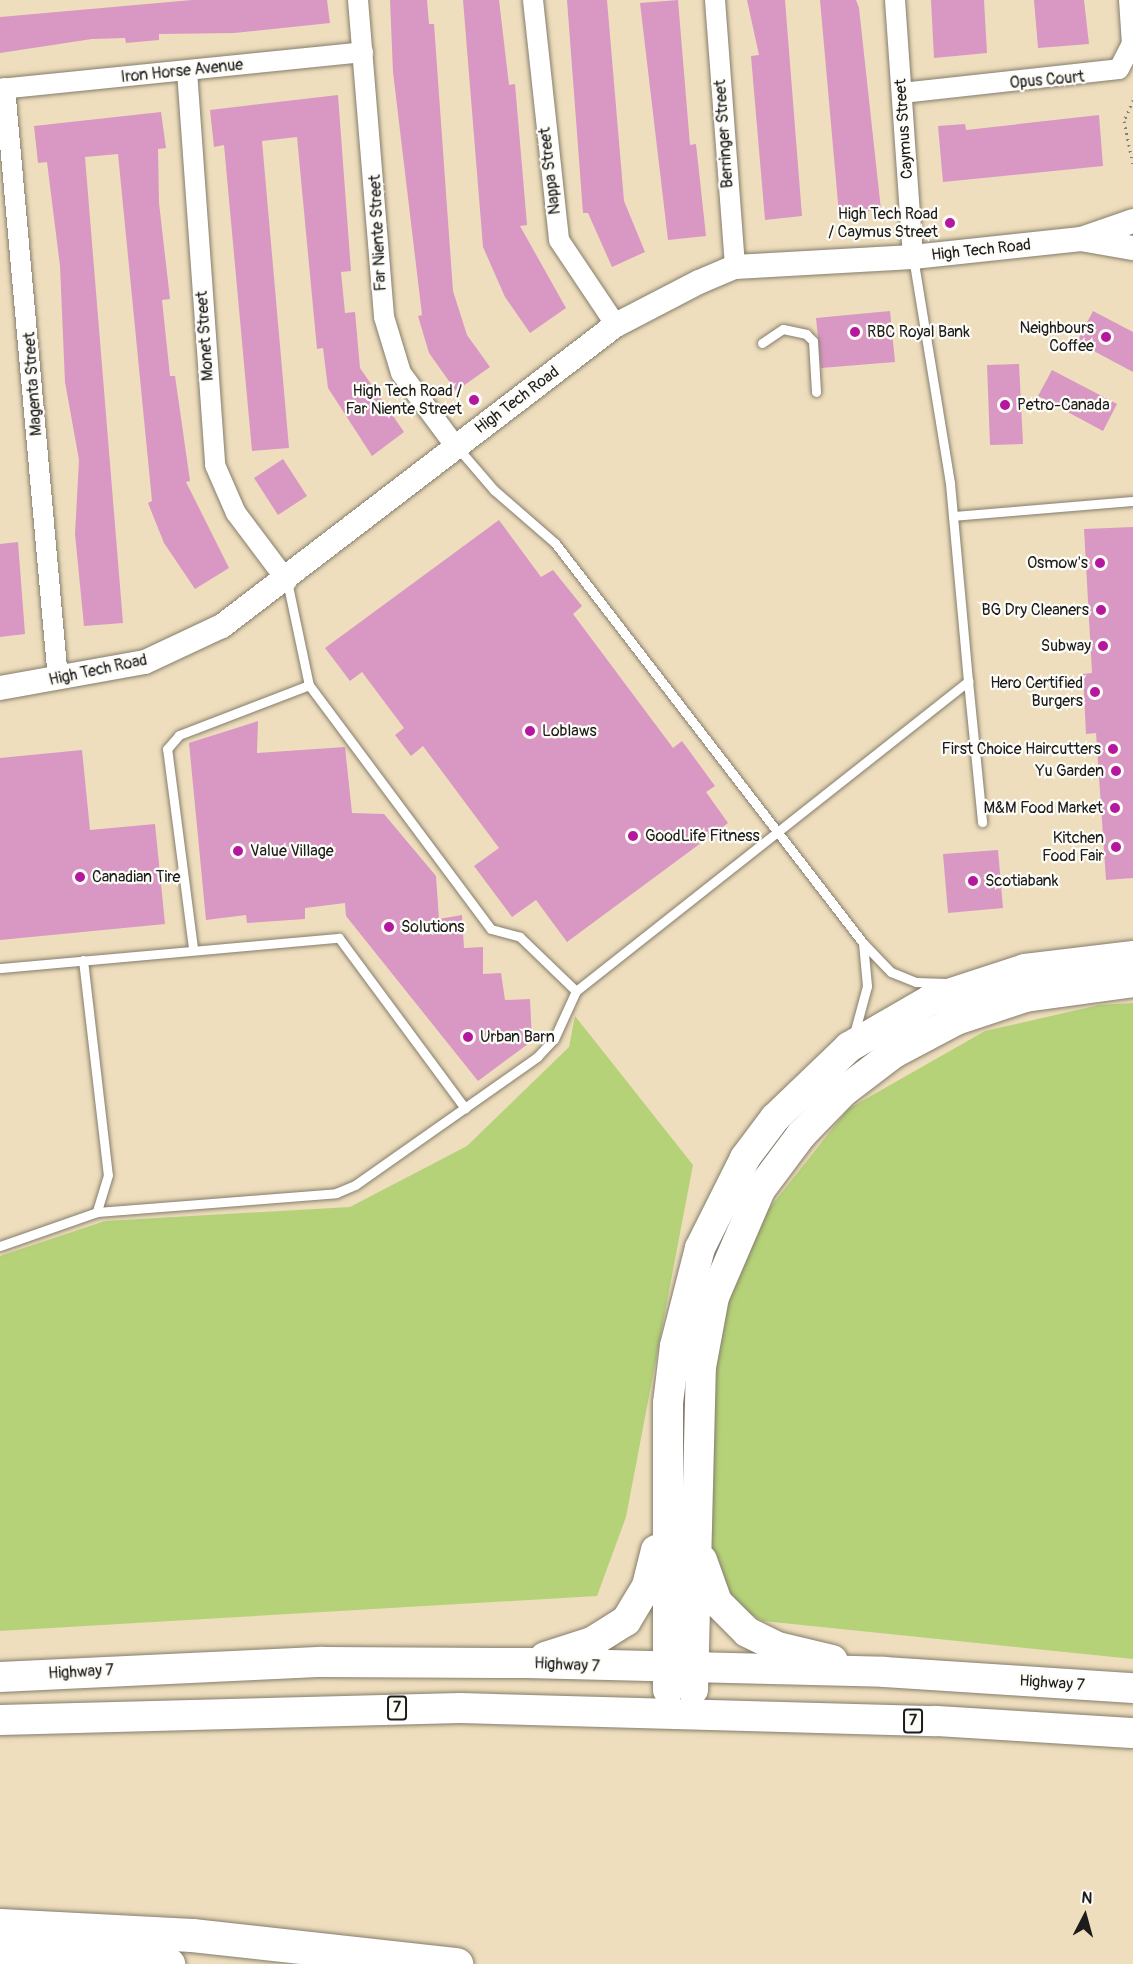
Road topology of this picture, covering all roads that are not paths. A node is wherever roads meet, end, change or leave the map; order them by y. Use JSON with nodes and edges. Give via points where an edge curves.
{"nodes":[{"id":1,"x":358,"y":0,"type":"edge"},
{"id":2,"x":533,"y":0,"type":"edge"},
{"id":3,"x":715,"y":0,"type":"edge"},
{"id":4,"x":895,"y":0,"type":"edge"},
{"id":5,"x":1129,"y":0,"type":"edge"},
{"id":6,"x":363,"y":52,"type":"junction"},
{"id":7,"x":187,"y":71,"type":"junction"},
{"id":8,"x":3,"y":88,"type":"edge"},
{"id":9,"x":902,"y":93,"type":"junction"},
{"id":10,"x":1133,"y":221,"type":"edge"},
{"id":11,"x":1081,"y":239,"type":"junction"},
{"id":12,"x":1133,"y":248,"type":"edge"},
{"id":13,"x":913,"y":257,"type":"junction"},
{"id":14,"x":735,"y":267,"type":"junction"},
{"id":15,"x":616,"y":325,"type":"junction"},
{"id":16,"x":762,"y":343,"type":"dead end"},
{"id":17,"x":816,"y":392,"type":"dead end"},
{"id":18,"x":456,"y":447,"type":"junction"},
{"id":19,"x":1133,"y":501,"type":"edge"},
{"id":20,"x":953,"y":516,"type":"junction"},
{"id":21,"x":287,"y":581,"type":"junction"},
{"id":22,"x":58,"y":679,"type":"junction"},
{"id":23,"x":968,"y":681,"type":"junction"},
{"id":24,"x":309,"y":685,"type":"junction"},
{"id":25,"x":0,"y":688,"type":"edge"},
{"id":26,"x":982,"y":822,"type":"dead end"},
{"id":27,"x":780,"y":835,"type":"junction"},
{"id":28,"x":863,"y":943,"type":"junction"},
{"id":29,"x":193,"y":948,"type":"junction"},
{"id":30,"x":1133,"y":956,"type":"edge"},
{"id":31,"x":84,"y":960,"type":"junction"},
{"id":32,"x":0,"y":968,"type":"edge"},
{"id":33,"x":1133,"y":982,"type":"edge"},
{"id":34,"x":972,"y":985,"type":"junction"},
{"id":35,"x":576,"y":991,"type":"junction"},
{"id":36,"x":849,"y":1047,"type":"junction"},
{"id":37,"x":465,"y":1108,"type":"junction"},
{"id":38,"x":97,"y":1212,"type":"junction"},
{"id":39,"x":0,"y":1246,"type":"edge"},
{"id":40,"x":681,"y":1511,"type":"junction"},
{"id":41,"x":527,"y":1663,"type":"junction"},
{"id":42,"x":681,"y":1670,"type":"junction"},
{"id":43,"x":884,"y":1672,"type":"junction"},
{"id":44,"x":0,"y":1677,"type":"edge"},
{"id":45,"x":1133,"y":1688,"type":"edge"},
{"id":46,"x":680,"y":1714,"type":"junction"},
{"id":47,"x":0,"y":1720,"type":"edge"},
{"id":48,"x":1133,"y":1733,"type":"edge"},
{"id":49,"x":0,"y":1925,"type":"edge"},
{"id":50,"x":0,"y":1949,"type":"edge"},
{"id":51,"x":168,"y":1964,"type":"edge"},
{"id":52,"x":456,"y":1964,"type":"edge"}],
"edges":[{"from":1,"to":6,"type":"street","name":"Far Niente Street"},
{"from":2,"to":15,"type":"street","name":"Nappa Street","via":[[559,240]]},
{"from":3,"to":14,"type":"street","name":"Berringer Street"},
{"from":4,"to":9,"type":"street","name":"Caymus Street"},
{"from":5,"to":9,"type":"street","name":"Opus Court","via":[[1132,44],[1119,69]]},
{"from":6,"to":7,"type":"street","name":"Iron Horse Avenue"},
{"from":6,"to":18,"type":"street","name":"Far Niente Street","via":[[384,317],[401,373]]},
{"from":7,"to":8,"type":"street","name":"Iron Horse Avenue"},
{"from":7,"to":21,"type":"street","name":"Monet Street","via":[[215,465],[236,513]]},
{"from":8,"to":22,"type":"street","name":"Magenta Street"},
{"from":9,"to":13,"type":"street","name":"Caymus Street"},
{"from":10,"to":11,"type":"street","name":"High Tech Road"},
{"from":11,"to":12,"type":"street","name":"High Tech Road"},
{"from":11,"to":13,"type":"street","name":"High Tech Road"},
{"from":13,"to":14,"type":"street","name":"High Tech Road"},
{"from":13,"to":20,"type":"lane"},
{"from":14,"to":15,"type":"street","name":"High Tech Road","via":[[648,304]]},
{"from":15,"to":18,"type":"street","name":"High Tech Road"},
{"from":16,"to":17,"type":"lane","via":[[783,329],[806,334],[813,342]]},
{"from":18,"to":21,"type":"street","name":"High Tech Road"},
{"from":18,"to":27,"type":"lane","via":[[494,490],[555,543]]},
{"from":19,"to":20,"type":"lane"},
{"from":20,"to":23,"type":"lane"},
{"from":21,"to":22,"type":"street","name":"High Tech Road","via":[[222,627],[146,662]]},
{"from":21,"to":24,"type":"lane"},
{"from":22,"to":25,"type":"street","name":"High Tech Road"},
{"from":23,"to":26,"type":"lane"},
{"from":23,"to":27,"type":"lane"},
{"from":24,"to":29,"type":"lane","via":[[179,735],[167,749]]},
{"from":24,"to":35,"type":"lane","via":[[491,929],[520,937]]},
{"from":27,"to":28,"type":"lane"},
{"from":27,"to":35,"type":"lane"},
{"from":28,"to":34,"type":"lane","via":[[891,972],[916,982]]},
{"from":28,"to":36,"type":"lane","via":[[866,995]]},
{"from":29,"to":31,"type":"lane"},
{"from":29,"to":37,"type":"lane","via":[[339,938]]},
{"from":30,"to":34,"type":"main road","via":[[1025,969]]},
{"from":31,"to":32,"type":"lane"},
{"from":31,"to":38,"type":"lane","via":[[108,1175]]},
{"from":33,"to":40,"type":"main road","via":[[1025,997],[956,1020],[894,1053],[844,1091],[801,1135],[760,1190],[714,1297]]},
{"from":34,"to":36,"type":"main road","via":[[930,1000]]},
{"from":35,"to":37,"type":"lane","via":[[554,1039]]},
{"from":36,"to":40,"type":"main road","via":[[775,1118],[745,1158],[700,1248],[675,1346]]},
{"from":37,"to":38,"type":"lane","via":[[336,1193]]},
{"from":38,"to":39,"type":"lane"},
{"from":40,"to":41,"type":"main road","via":[[648,1586],[626,1621],[592,1642]]},
{"from":40,"to":42,"type":"main road"},
{"from":40,"to":43,"type":"main road","via":[[709,1588],[747,1632],[778,1647]]},
{"from":41,"to":42,"type":"main road","name":"Highway 7"},
{"from":41,"to":44,"type":"main road","name":"Highway 7","via":[[311,1662]]},
{"from":42,"to":43,"type":"main road","name":"Highway 7"},
{"from":42,"to":46,"type":"main road"},
{"from":43,"to":45,"type":"main road","name":"Highway 7"},
{"from":46,"to":47,"type":"main road","number":"7","via":[[414,1708]]},
{"from":46,"to":48,"type":"main road","number":"7"},
{"from":49,"to":52,"type":"highway","via":[[192,1935]]},
{"from":50,"to":51,"type":"highway"}]}
